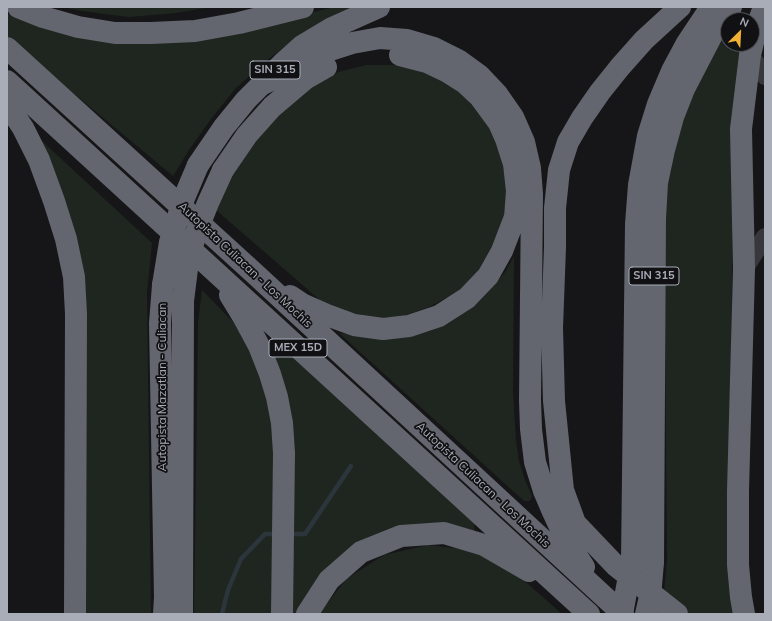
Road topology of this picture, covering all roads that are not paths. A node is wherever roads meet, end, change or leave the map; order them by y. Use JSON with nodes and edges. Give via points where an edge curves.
{"nodes":[{"id":1,"x":18,"y":7,"type":"edge"},
{"id":2,"x":303,"y":7,"type":"edge"},
{"id":3,"x":379,"y":7,"type":"edge"},
{"id":4,"x":680,"y":7,"type":"edge"},
{"id":5,"x":711,"y":7,"type":"edge"},
{"id":6,"x":731,"y":7,"type":"edge"},
{"id":7,"x":764,"y":7,"type":"edge"},
{"id":8,"x":7,"y":48,"type":"edge"},
{"id":9,"x":750,"y":55,"type":"junction"},
{"id":10,"x":765,"y":76,"type":"edge"},
{"id":11,"x":7,"y":81,"type":"edge"},
{"id":12,"x":261,"y":85,"type":"junction"},
{"id":13,"x":7,"y":104,"type":"edge"},
{"id":14,"x":765,"y":237,"type":"edge"},
{"id":15,"x":744,"y":269,"type":"junction"},
{"id":16,"x":254,"y":273,"type":"junction"},
{"id":17,"x":217,"y":274,"type":"junction"},
{"id":18,"x":602,"y":595,"type":"junction"},
{"id":19,"x":743,"y":605,"type":"edge"},
{"id":20,"x":588,"y":613,"type":"edge"},
{"id":21,"x":75,"y":614,"type":"edge"},
{"id":22,"x":164,"y":614,"type":"edge"},
{"id":23,"x":182,"y":614,"type":"edge"},
{"id":24,"x":282,"y":614,"type":"edge"},
{"id":25,"x":307,"y":614,"type":"edge"},
{"id":26,"x":622,"y":614,"type":"edge"},
{"id":27,"x":646,"y":614,"type":"edge"},
{"id":28,"x":677,"y":614,"type":"edge"}],
"edges":[{"from":1,"to":2,"type":"highway","via":[[78,27],[115,33],[151,33],[195,31]]},
{"from":3,"to":12,"type":"highway","number":"SIN 315","via":[[332,28],[302,46]]},
{"from":4,"to":28,"type":"highway","via":[[644,40],[620,67],[600,92],[568,142],[559,170],[555,208],[552,328],[554,401],[563,490],[575,523],[615,565]]},
{"from":5,"to":26,"type":"highway","number":"SIN 315","bridge":true,"via":[[684,48],[658,104],[648,136],[640,185],[636,224],[632,560]]},
{"from":6,"to":27,"type":"highway","number":"SIN 315","bridge":true,"via":[[712,35],[672,117],[657,184],[654,225],[653,562]]},
{"from":7,"to":9,"type":"highway","via":[[756,26]]},
{"from":8,"to":16,"type":"highway","name":"Autopista Culiacan - Los Mochis","number":"MEX 15D"},
{"from":9,"to":10,"type":"lane"},
{"from":9,"to":15,"type":"highway","via":[[741,129]]},
{"from":11,"to":17,"type":"highway","name":"Autopista Culiacan - Los Mochis","number":"MEX 15D"},
{"from":12,"to":18,"type":"highway","via":[[326,51],[380,38],[407,40],[434,48],[475,72],[498,94],[513,117],[524,142],[530,168],[530,400],[536,462],[544,491],[565,538]]},
{"from":12,"to":22,"type":"highway","name":"Autopista Mazatlan - Culiacan","number":"SIN 315","bridge":true,"via":[[224,127],[198,165],[170,242],[160,323]]},
{"from":13,"to":21,"type":"highway","via":[[39,160],[66,239],[74,277]]},
{"from":14,"to":15,"type":"lane"},
{"from":15,"to":19,"type":"highway","via":[[738,491],[738,565]]},
{"from":16,"to":18,"type":"highway","name":"Autopista Culiacan - Los Mochis","number":"MEX 15D"},
{"from":16,"to":23,"type":"highway","name":"Autopista Mazatlan - Culiacan","number":"MEX 15D","bridge":true,"via":[[302,304],[354,325],[389,329],[409,326],[439,316],[466,298],[488,276],[502,251],[515,217],[517,191],[514,164],[499,123],[480,97],[465,83],[446,71],[408,56],[386,52],[366,54],[322,68],[305,79],[272,107],[247,134],[223,170],[196,233],[188,261],[183,301]]},
{"from":17,"to":20,"type":"highway","name":"Autopista Culiacan - Los Mochis","number":"MEX 15D"},
{"from":17,"to":24,"type":"highway","via":[[259,346],[277,397],[282,423]]},
{"from":18,"to":26,"type":"highway","name":"Autopista Culiacan - Los Mochis","number":"MEX 15D"},
{"from":20,"to":25,"type":"highway","via":[[535,575],[484,545],[444,533],[401,536],[361,552],[329,580]]}]}
